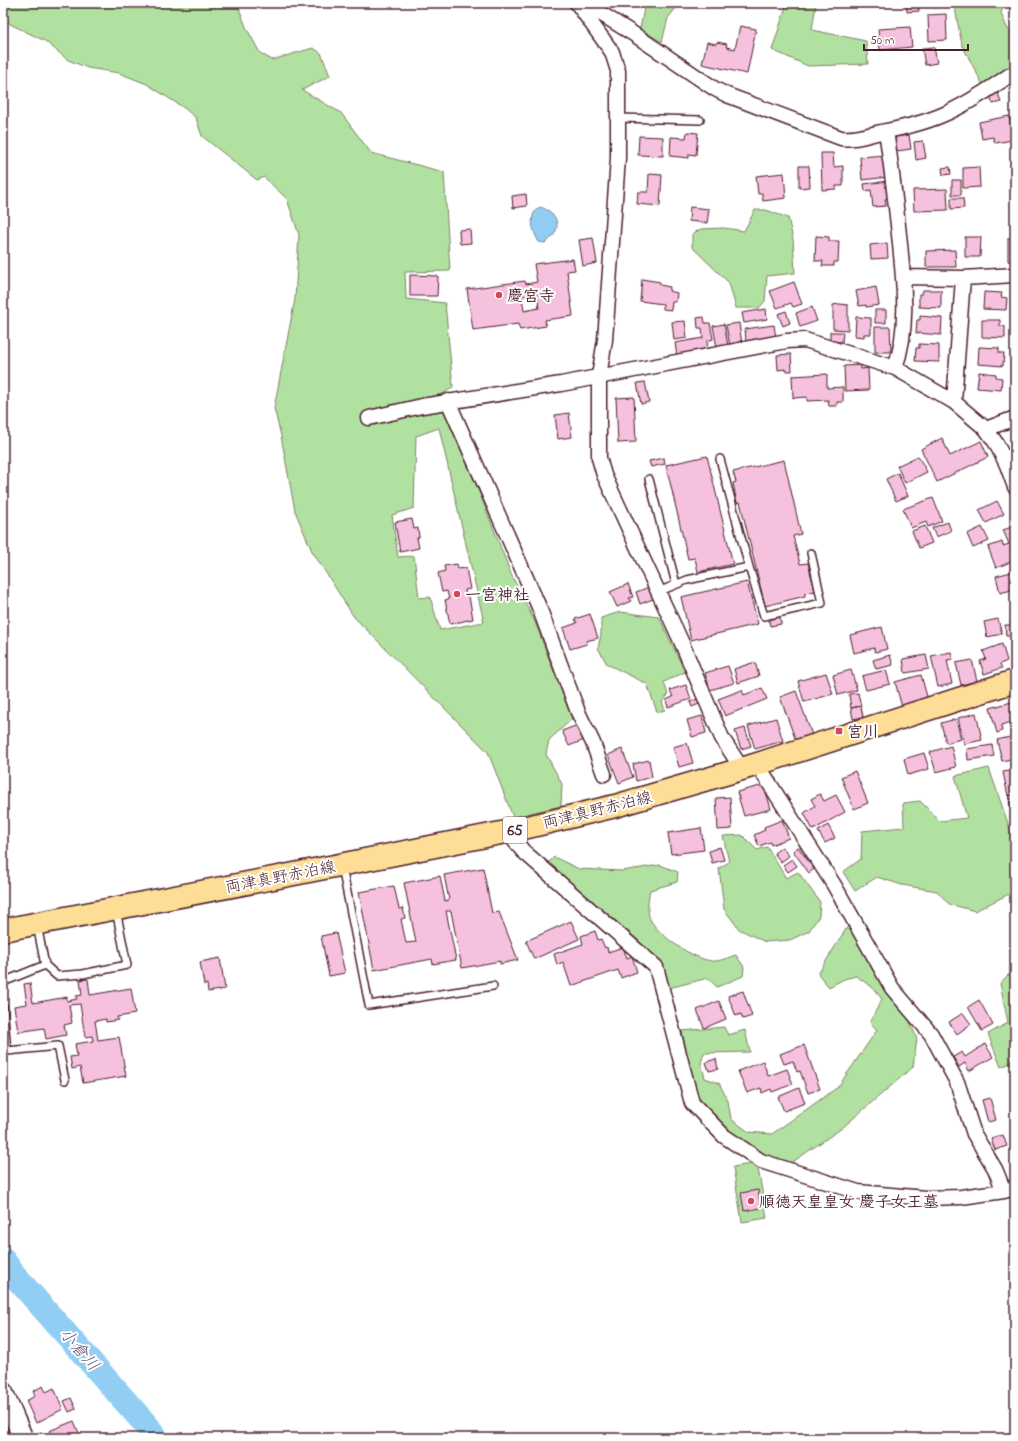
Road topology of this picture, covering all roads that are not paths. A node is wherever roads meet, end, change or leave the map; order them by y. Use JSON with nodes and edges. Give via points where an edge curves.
{"nodes":[{"id":1,"x":577,"y":3,"type":"edge"},
{"id":2,"x":584,"y":3,"type":"edge"},
{"id":3,"x":1015,"y":74,"type":"edge"},
{"id":4,"x":618,"y":118,"type":"junction"},
{"id":5,"x":700,"y":120,"type":"dead end"},
{"id":6,"x":886,"y":131,"type":"junction"},
{"id":7,"x":1015,"y":275,"type":"edge"},
{"id":8,"x":903,"y":278,"type":"junction"},
{"id":9,"x":962,"y":278,"type":"junction"},
{"id":10,"x":896,"y":368,"type":"junction"},
{"id":11,"x":598,"y":376,"type":"junction"},
{"id":12,"x":448,"y":401,"type":"junction"},
{"id":13,"x":954,"y":402,"type":"junction"},
{"id":14,"x":369,"y":418,"type":"dead end"},
{"id":15,"x":1015,"y":418,"type":"edge"},
{"id":16,"x":986,"y":429,"type":"junction"},
{"id":17,"x":1009,"y":454,"type":"edge"},
{"id":18,"x":720,"y":459,"type":"dead end"},
{"id":19,"x":649,"y":479,"type":"dead end"},
{"id":20,"x":1015,"y":487,"type":"edge"},
{"id":21,"x":811,"y":553,"type":"dead end"},
{"id":22,"x":749,"y":567,"type":"junction"},
{"id":23,"x":676,"y":584,"type":"junction"},
{"id":24,"x":658,"y":592,"type":"junction"},
{"id":25,"x":1015,"y":681,"type":"edge"},
{"id":26,"x":750,"y":767,"type":"junction"},
{"id":27,"x":604,"y":774,"type":"dead end"},
{"id":28,"x":511,"y":831,"type":"junction"},
{"id":29,"x":341,"y":865,"type":"junction"},
{"id":30,"x":116,"y":909,"type":"junction"},
{"id":31,"x":36,"y":923,"type":"junction"},
{"id":32,"x":3,"y":930,"type":"edge"},
{"id":33,"x":45,"y":965,"type":"junction"},
{"id":34,"x":3,"y":982,"type":"edge"},
{"id":35,"x":492,"y":986,"type":"dead end"},
{"id":36,"x":3,"y":1006,"type":"edge"},
{"id":37,"x":65,"y":1080,"type":"dead end"},
{"id":38,"x":1010,"y":1190,"type":"edge"},
{"id":39,"x":3,"y":1392,"type":"edge"},
{"id":40,"x":23,"y":1438,"type":"edge"}],
"edges":[{"from":1,"to":4,"type":"street","via":[[612,52],[618,71]]},
{"from":2,"to":6,"type":"street","via":[[727,95],[841,138],[850,139]]},
{"from":3,"to":6,"type":"street","via":[[948,113]]},
{"from":4,"to":5,"type":"lane"},
{"from":4,"to":11,"type":"street","via":[[618,158],[605,340]]},
{"from":6,"to":8,"type":"street","via":[[894,181]]},
{"from":7,"to":9,"type":"street"},
{"from":8,"to":9,"type":"street"},
{"from":8,"to":10,"type":"street","via":[[904,315],[900,356]]},
{"from":9,"to":13,"type":"street"},
{"from":10,"to":11,"type":"street","via":[[805,340]]},
{"from":10,"to":13,"type":"street"},
{"from":11,"to":12,"type":"street"},
{"from":11,"to":24,"type":"street","via":[[599,458],[604,475]]},
{"from":12,"to":14,"type":"street"},
{"from":12,"to":27,"type":"street","via":[[539,607]]},
{"from":13,"to":16,"type":"street"},
{"from":15,"to":16,"type":"street"},
{"from":16,"to":17,"type":"street","via":[[996,443]]},
{"from":17,"to":20,"type":"street"},
{"from":18,"to":22,"type":"lane"},
{"from":19,"to":23,"type":"lane"},
{"from":21,"to":22,"type":"lane","via":[[822,603],[764,616]]},
{"from":22,"to":23,"type":"lane"},
{"from":23,"to":24,"type":"lane"},
{"from":24,"to":26,"type":"street","via":[[722,738]]},
{"from":25,"to":26,"type":"main road","name":"両津真野赤泊線","number":"65"},
{"from":26,"to":28,"type":"main road","name":"両津真野赤泊線","number":"65","via":[[616,806]]},
{"from":26,"to":38,"type":"street","via":[[834,885],[892,988],[931,1034],[958,1082],[974,1134]]},
{"from":28,"to":29,"type":"main road","name":"両津真野赤泊線","number":"65"},
{"from":28,"to":38,"type":"street","via":[[514,840],[523,851],[656,967],[692,1103],[724,1136],[761,1161],[858,1192],[925,1198],[961,1197]]},
{"from":29,"to":30,"type":"main road","name":"両津真野赤泊線","number":"65"},
{"from":29,"to":35,"type":"lane","via":[[369,1005]]},
{"from":30,"to":31,"type":"main road","name":"両津真野赤泊線","number":"65"},
{"from":30,"to":33,"type":"lane","via":[[127,966],[57,976]]},
{"from":31,"to":32,"type":"main road","name":"両津真野赤泊線","number":"65"},
{"from":31,"to":33,"type":"lane"},
{"from":33,"to":34,"type":"lane"},
{"from":36,"to":37,"type":"lane","via":[[7,1051],[58,1046]]},
{"from":39,"to":40,"type":"main road"}]}
